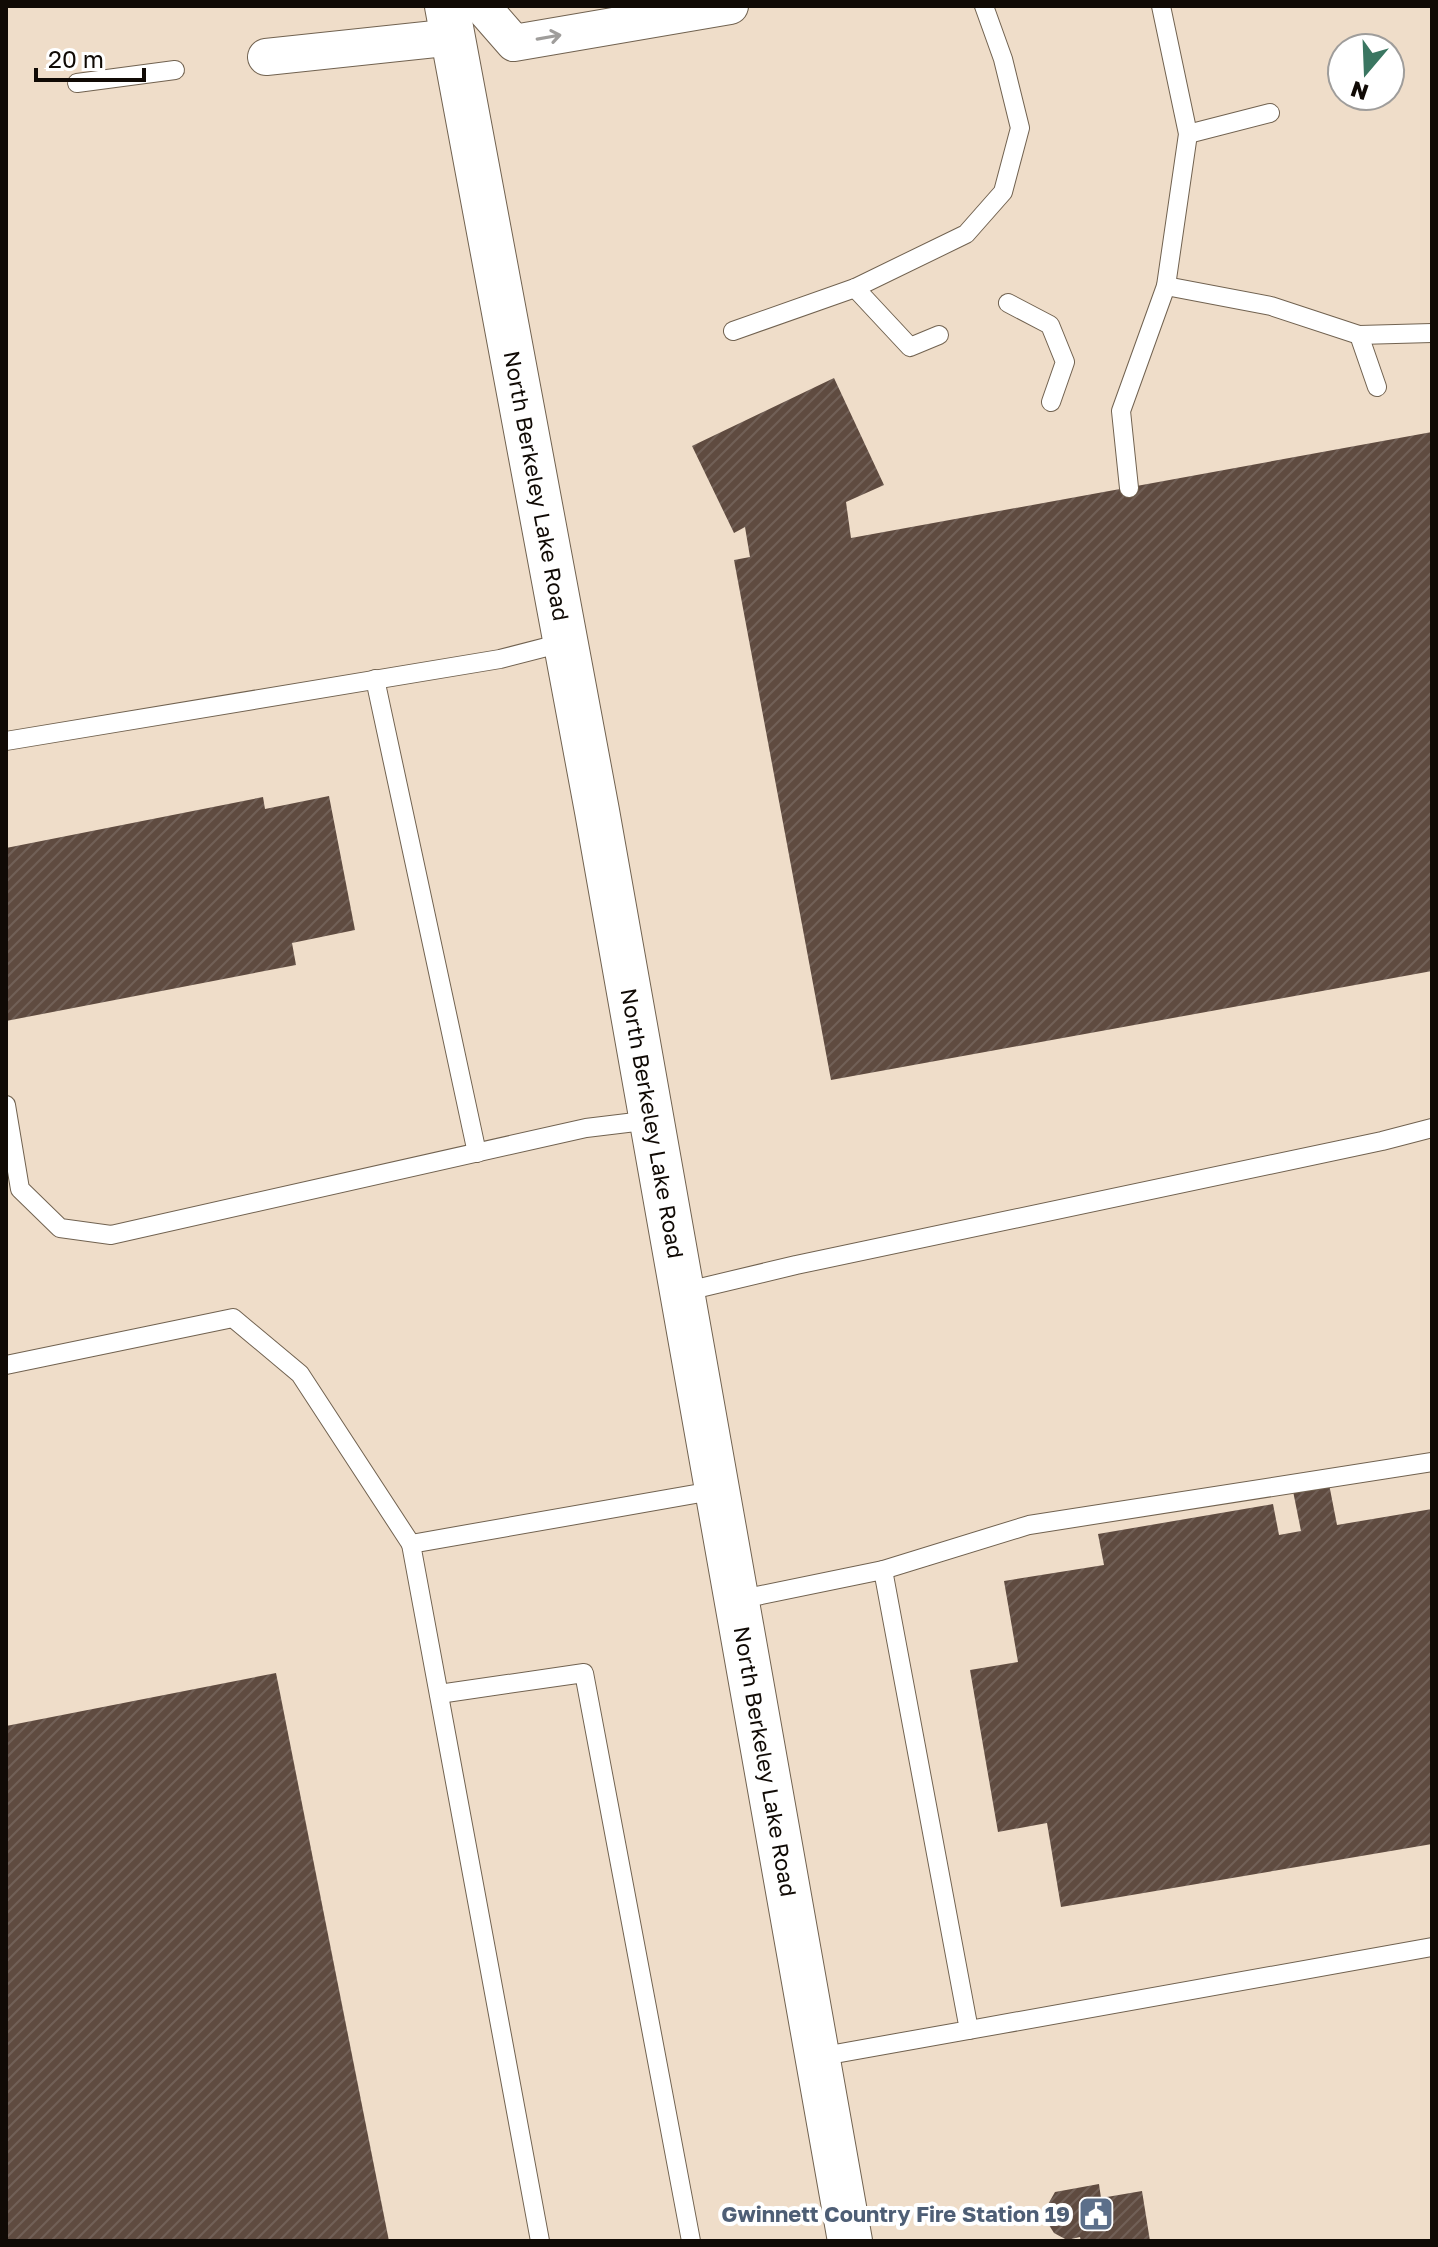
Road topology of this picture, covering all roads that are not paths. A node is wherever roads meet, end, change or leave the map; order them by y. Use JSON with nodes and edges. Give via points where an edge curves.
{"nodes":[{"id":1,"x":730,"y":6,"type":"edge"},
{"id":2,"x":984,"y":6,"type":"edge"},
{"id":3,"x":1161,"y":6,"type":"edge"},
{"id":4,"x":465,"y":15,"type":"edge"},
{"id":5,"x":266,"y":57,"type":"dead end"},
{"id":6,"x":175,"y":70,"type":"dead end"},
{"id":7,"x":77,"y":83,"type":"dead end"},
{"id":8,"x":1270,"y":113,"type":"dead end"},
{"id":9,"x":1188,"y":134,"type":"junction"},
{"id":10,"x":1166,"y":286,"type":"junction"},
{"id":11,"x":855,"y":288,"type":"junction"},
{"id":12,"x":1008,"y":303,"type":"dead end"},
{"id":13,"x":733,"y":331,"type":"dead end"},
{"id":14,"x":1432,"y":333,"type":"edge"},
{"id":15,"x":939,"y":335,"type":"dead end"},
{"id":16,"x":1359,"y":335,"type":"junction"},
{"id":17,"x":1377,"y":387,"type":"dead end"},
{"id":18,"x":1051,"y":402,"type":"dead end"},
{"id":19,"x":1129,"y":488,"type":"dead end"},
{"id":20,"x":566,"y":642,"type":"junction"},
{"id":21,"x":375,"y":679,"type":"junction"},
{"id":22,"x":6,"y":741,"type":"edge"},
{"id":23,"x":6,"y":1105,"type":"edge"},
{"id":24,"x":652,"y":1120,"type":"junction"},
{"id":25,"x":1432,"y":1128,"type":"edge"},
{"id":26,"x":477,"y":1153,"type":"junction"},
{"id":27,"x":683,"y":1292,"type":"junction"},
{"id":28,"x":6,"y":1365,"type":"edge"},
{"id":29,"x":1432,"y":1462,"type":"edge"},
{"id":30,"x":718,"y":1490,"type":"junction"},
{"id":31,"x":411,"y":1544,"type":"junction"},
{"id":32,"x":883,"y":1570,"type":"junction"},
{"id":33,"x":737,"y":1600,"type":"junction"},
{"id":34,"x":439,"y":1694,"type":"junction"},
{"id":35,"x":1432,"y":1947,"type":"edge"},
{"id":36,"x":969,"y":2030,"type":"junction"},
{"id":37,"x":818,"y":2057,"type":"junction"},
{"id":38,"x":540,"y":2241,"type":"edge"},
{"id":39,"x":691,"y":2241,"type":"edge"},
{"id":40,"x":850,"y":2241,"type":"edge"}],
"edges":[{"from":4,"to":1,"type":"street","one_way":true,"via":[[514,43]]},
{"from":2,"to":11,"type":"lane","via":[[1020,128],[1003,192],[966,234]]},
{"from":3,"to":9,"type":"lane"},
{"from":4,"to":5,"type":"street"},
{"from":4,"to":20,"type":"street","name":"North Berkeley Lake Road"},
{"from":6,"to":7,"type":"lane"},
{"from":8,"to":9,"type":"lane"},
{"from":9,"to":10,"type":"lane"},
{"from":10,"to":16,"type":"lane","via":[[1271,306]]},
{"from":10,"to":19,"type":"lane","via":[[1121,411]]},
{"from":11,"to":13,"type":"lane"},
{"from":11,"to":15,"type":"lane","via":[[910,347]]},
{"from":12,"to":18,"type":"lane","via":[[1050,325],[1065,362]]},
{"from":14,"to":16,"type":"lane"},
{"from":16,"to":17,"type":"lane"},
{"from":20,"to":21,"type":"lane","via":[[500,659]]},
{"from":20,"to":24,"type":"street","name":"North Berkeley Lake Road"},
{"from":21,"to":22,"type":"lane"},
{"from":21,"to":26,"type":"lane"},
{"from":23,"to":26,"type":"lane","via":[[20,1189],[60,1228],[111,1235]]},
{"from":24,"to":26,"type":"lane","via":[[586,1128]]},
{"from":24,"to":27,"type":"street","name":"North Berkeley Lake Road"},
{"from":25,"to":27,"type":"lane"},
{"from":27,"to":30,"type":"street","name":"North Berkeley Lake Road"},
{"from":28,"to":31,"type":"lane","via":[[233,1318],[300,1374]]},
{"from":29,"to":32,"type":"lane","via":[[1029,1525]]},
{"from":30,"to":31,"type":"lane"},
{"from":30,"to":33,"type":"street","name":"North Berkeley Lake Road"},
{"from":31,"to":34,"type":"lane"},
{"from":32,"to":33,"type":"lane"},
{"from":32,"to":36,"type":"lane"},
{"from":33,"to":37,"type":"street","name":"North Berkeley Lake Road"},
{"from":34,"to":38,"type":"lane"},
{"from":34,"to":39,"type":"lane","via":[[584,1673]]},
{"from":35,"to":36,"type":"lane"},
{"from":36,"to":37,"type":"lane"},
{"from":37,"to":40,"type":"street","name":"North Berkeley Lake Road"}]}
